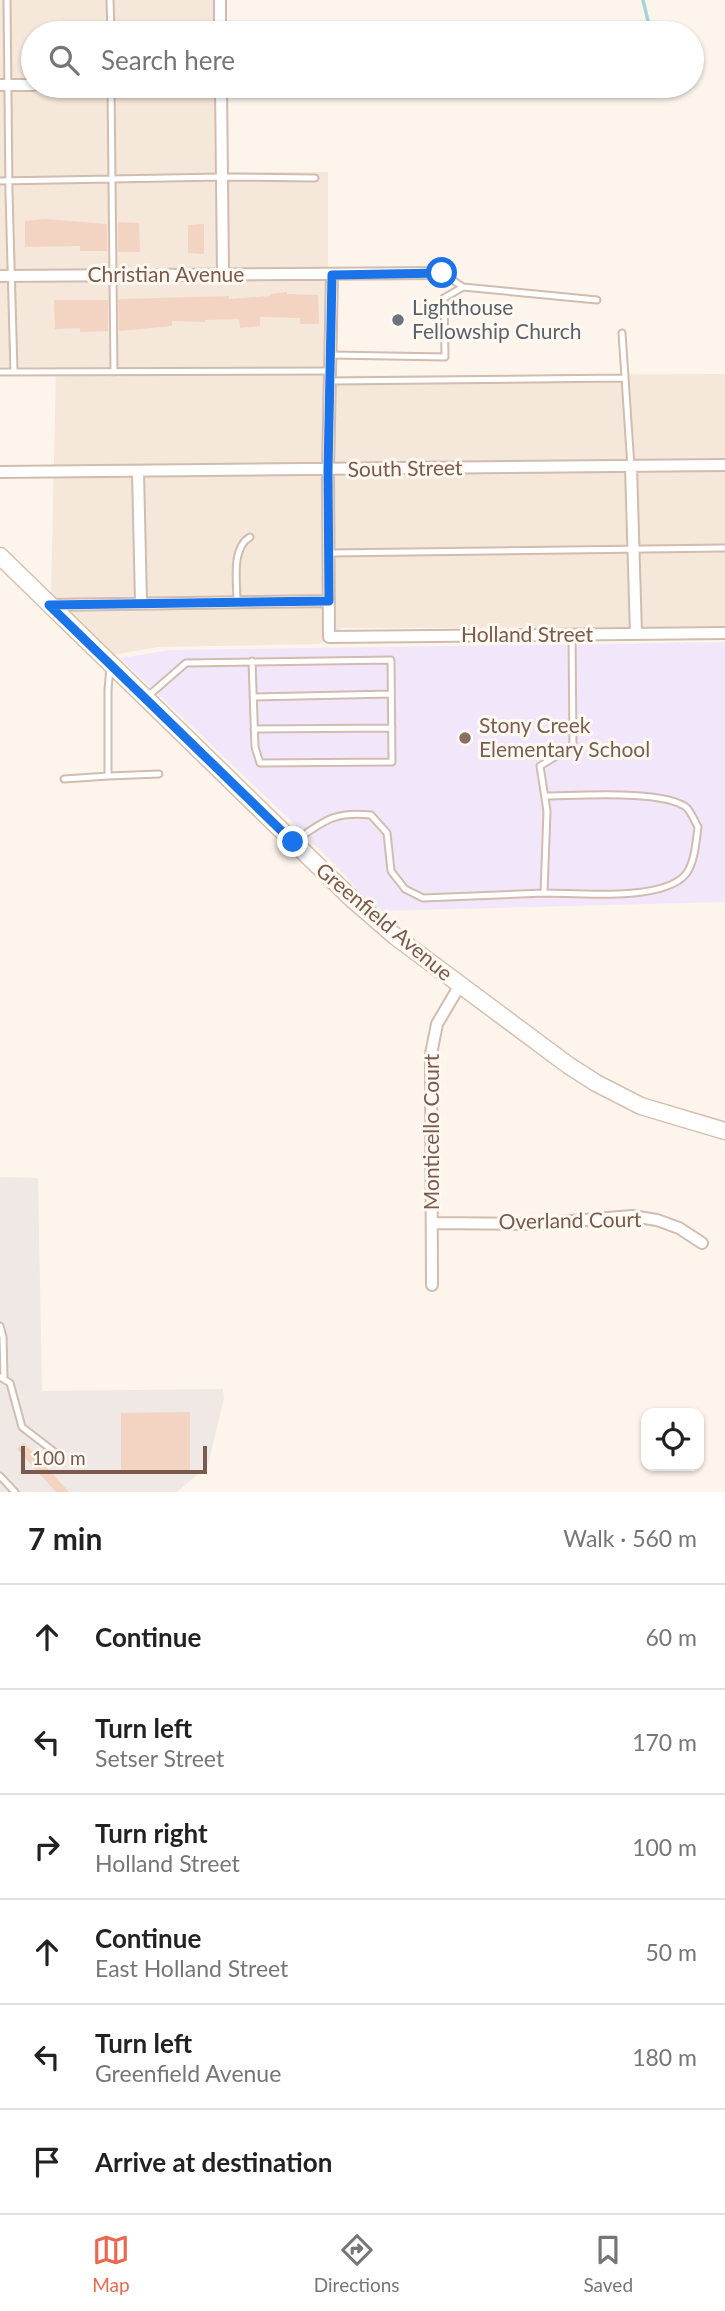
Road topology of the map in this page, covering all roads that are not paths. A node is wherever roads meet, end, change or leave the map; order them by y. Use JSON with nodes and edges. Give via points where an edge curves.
{"nodes":[{"id":1,"x":7,"y":0,"type":"edge"},
{"id":2,"x":110,"y":0,"type":"edge"},
{"id":3,"x":220,"y":0,"type":"edge"},
{"id":4,"x":111,"y":21,"type":"edge"},
{"id":5,"x":220,"y":21,"type":"edge"},
{"id":6,"x":4,"y":85,"type":"edge"},
{"id":7,"x":111,"y":98,"type":"edge"},
{"id":8,"x":221,"y":98,"type":"edge"},
{"id":9,"x":222,"y":177,"type":"junction"},
{"id":10,"x":315,"y":178,"type":"dead end"},
{"id":11,"x":112,"y":179,"type":"junction"},
{"id":12,"x":0,"y":181,"type":"edge"},
{"id":13,"x":9,"y":181,"type":"junction"},
{"id":14,"x":442,"y":273,"type":"joint"},
{"id":15,"x":223,"y":274,"type":"junction"},
{"id":16,"x":112,"y":275,"type":"junction"},
{"id":17,"x":332,"y":275,"type":"junction"},
{"id":18,"x":6,"y":276,"type":"edge"},
{"id":19,"x":463,"y":287,"type":"junction"},
{"id":20,"x":597,"y":300,"type":"dead end"},
{"id":21,"x":622,"y":333,"type":"dead end"},
{"id":22,"x":332,"y":355,"type":"junction"},
{"id":23,"x":0,"y":372,"type":"edge"},
{"id":24,"x":14,"y":372,"type":"junction"},
{"id":25,"x":114,"y":372,"type":"junction"},
{"id":26,"x":331,"y":376,"type":"junction"},
{"id":27,"x":625,"y":378,"type":"junction"},
{"id":28,"x":725,"y":466,"type":"edge"},
{"id":29,"x":631,"y":467,"type":"junction"},
{"id":30,"x":328,"y":470,"type":"junction"},
{"id":31,"x":0,"y":472,"type":"edge"},
{"id":32,"x":138,"y":472,"type":"junction"},
{"id":33,"x":250,"y":537,"type":"dead end"},
{"id":34,"x":634,"y":548,"type":"junction"},
{"id":35,"x":725,"y":548,"type":"edge"},
{"id":36,"x":328,"y":553,"type":"junction"},
{"id":37,"x":0,"y":556,"type":"edge"},
{"id":38,"x":237,"y":601,"type":"junction"},
{"id":39,"x":329,"y":601,"type":"junction"},
{"id":40,"x":141,"y":602,"type":"junction"},
{"id":41,"x":49,"y":605,"type":"junction"},
{"id":42,"x":725,"y":633,"type":"edge"},
{"id":43,"x":636,"y":634,"type":"junction"},
{"id":44,"x":572,"y":635,"type":"junction"},
{"id":45,"x":252,"y":661,"type":"junction"},
{"id":46,"x":110,"y":664,"type":"junction"},
{"id":47,"x":391,"y":694,"type":"junction"},
{"id":48,"x":253,"y":697,"type":"junction"},
{"id":49,"x":146,"y":699,"type":"junction"},
{"id":50,"x":392,"y":728,"type":"junction"},
{"id":51,"x":254,"y":729,"type":"junction"},
{"id":52,"x":159,"y":774,"type":"dead end"},
{"id":53,"x":108,"y":776,"type":"junction"},
{"id":54,"x":64,"y":779,"type":"dead end"},
{"id":55,"x":545,"y":796,"type":"junction"},
{"id":56,"x":293,"y":842,"type":"junction"},
{"id":57,"x":544,"y":893,"type":"junction"},
{"id":58,"x":460,"y":985,"type":"junction"},
{"id":59,"x":725,"y":1130,"type":"edge"},
{"id":60,"x":432,"y":1223,"type":"junction"},
{"id":61,"x":702,"y":1243,"type":"dead end"},
{"id":62,"x":432,"y":1285,"type":"dead end"},
{"id":63,"x":0,"y":1326,"type":"edge"},
{"id":64,"x":2,"y":1377,"type":"edge"},
{"id":65,"x":61,"y":1457,"type":"dead end"},
{"id":66,"x":0,"y":1476,"type":"edge"},
{"id":67,"x":15,"y":1492,"type":"edge"}],
"edges":[{"from":1,"to":6,"type":"lane"},
{"from":2,"to":4,"type":"lane"},
{"from":3,"to":5,"type":"street"},
{"from":6,"to":13,"type":"lane"},
{"from":7,"to":11,"type":"lane"},
{"from":8,"to":9,"type":"street"},
{"from":9,"to":10,"type":"lane"},
{"from":9,"to":11,"type":"lane"},
{"from":9,"to":15,"type":"street"},
{"from":11,"to":13,"type":"lane"},
{"from":11,"to":16,"type":"lane"},
{"from":12,"to":13,"type":"lane"},
{"from":13,"to":18,"type":"lane"},
{"from":14,"to":17,"type":"street","name":"Christian Avenue"},
{"from":14,"to":19,"type":"lane"},
{"from":15,"to":16,"type":"street","name":"Christian Avenue"},
{"from":15,"to":17,"type":"street","name":"Christian Avenue"},
{"from":16,"to":18,"type":"street","name":"Christian Avenue"},
{"from":16,"to":25,"type":"lane"},
{"from":17,"to":22,"type":"street"},
{"from":18,"to":24,"type":"lane"},
{"from":19,"to":20,"type":"lane"},
{"from":19,"to":22,"type":"lane","via":[[444,298],[445,357]]},
{"from":21,"to":27,"type":"lane"},
{"from":22,"to":26,"type":"street"},
{"from":23,"to":24,"type":"lane"},
{"from":24,"to":25,"type":"lane"},
{"from":25,"to":26,"type":"lane"},
{"from":26,"to":27,"type":"lane"},
{"from":26,"to":30,"type":"street"},
{"from":27,"to":29,"type":"lane"},
{"from":28,"to":29,"type":"street","name":"South Street"},
{"from":29,"to":30,"type":"street","name":"South Street"},
{"from":29,"to":34,"type":"street"},
{"from":30,"to":32,"type":"street","name":"South Street"},
{"from":30,"to":36,"type":"street"},
{"from":31,"to":32,"type":"street","name":"South Street"},
{"from":32,"to":40,"type":"street"},
{"from":33,"to":38,"type":"lane","via":[[238,552]]},
{"from":34,"to":35,"type":"lane"},
{"from":34,"to":36,"type":"lane"},
{"from":34,"to":43,"type":"street"},
{"from":36,"to":39,"type":"street"},
{"from":37,"to":41,"type":"main road","name":"Greenfield Avenue"},
{"from":38,"to":39,"type":"street"},
{"from":38,"to":40,"type":"street"},
{"from":39,"to":44,"type":"street","name":"Holland Street","via":[[329,637]]},
{"from":40,"to":41,"type":"street"},
{"from":41,"to":46,"type":"main road","name":"Greenfield Avenue"},
{"from":42,"to":43,"type":"street","name":"Holland Street"},
{"from":43,"to":44,"type":"street","name":"Holland Street"},
{"from":44,"to":55,"type":"lane","via":[[573,746],[540,766]]},
{"from":45,"to":47,"type":"lane","via":[[391,660]]},
{"from":45,"to":48,"type":"lane"},
{"from":45,"to":49,"type":"lane","via":[[186,663]]},
{"from":46,"to":49,"type":"main road","name":"Greenfield Avenue"},
{"from":46,"to":53,"type":"lane"},
{"from":47,"to":48,"type":"lane"},
{"from":47,"to":50,"type":"lane"},
{"from":48,"to":51,"type":"lane"},
{"from":49,"to":56,"type":"main road","name":"Greenfield Avenue"},
{"from":50,"to":51,"type":"lane"},
{"from":50,"to":51,"type":"lane","via":[[392,762],[260,763]]},
{"from":52,"to":53,"type":"lane"},
{"from":53,"to":54,"type":"lane"},
{"from":55,"to":57,"type":"lane"},
{"from":55,"to":57,"type":"lane","via":[[663,798],[687,808],[698,827],[686,874],[667,888],[647,893]]},
{"from":56,"to":57,"type":"lane","via":[[326,819],[349,813],[371,815],[387,834],[391,871],[404,889],[423,898]]},
{"from":56,"to":58,"type":"main road","name":"Greenfield Avenue","via":[[396,937]]},
{"from":58,"to":59,"type":"main road","name":"Greenfield Avenue","via":[[615,1094],[641,1107]]},
{"from":58,"to":60,"type":"street","name":"Monticello Court","via":[[437,1024],[430,1054]]},
{"from":60,"to":61,"type":"street","name":"Overland Court","via":[[536,1224],[632,1216],[679,1228]]},
{"from":60,"to":62,"type":"street","name":"Monticello Court"},
{"from":63,"to":64,"type":"lane"},
{"from":64,"to":65,"type":"lane","via":[[10,1383],[22,1427]]},
{"from":66,"to":67,"type":"lane"}]}
